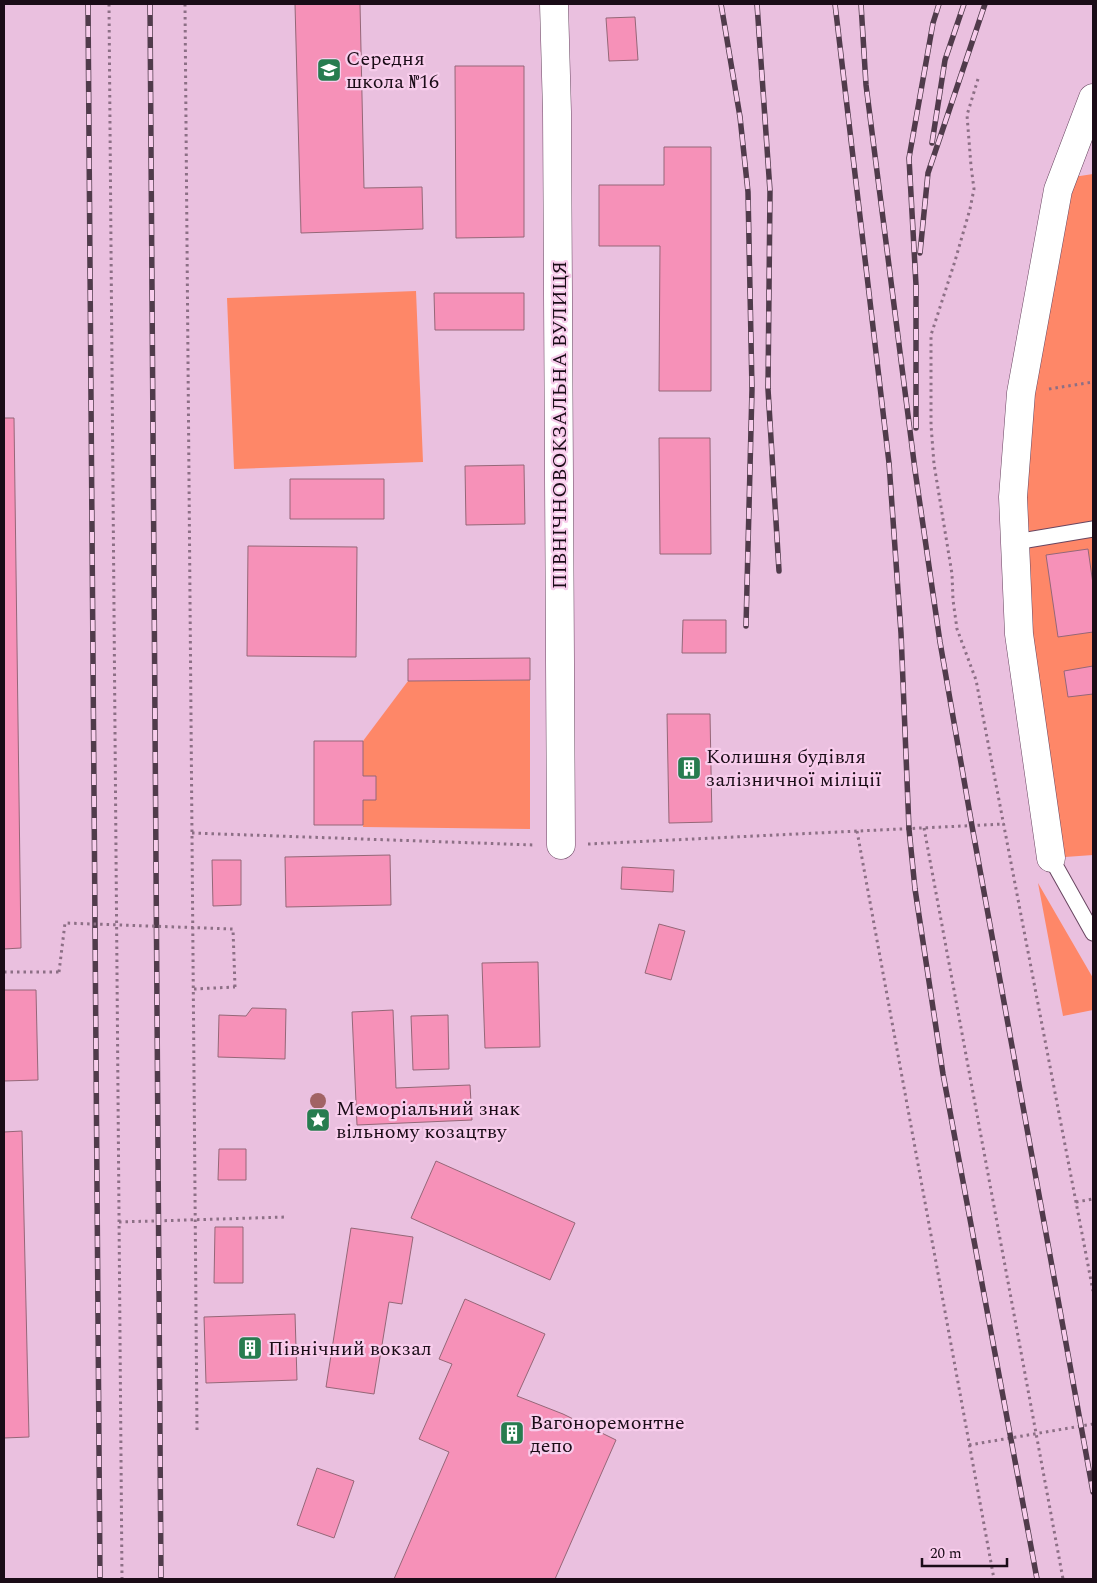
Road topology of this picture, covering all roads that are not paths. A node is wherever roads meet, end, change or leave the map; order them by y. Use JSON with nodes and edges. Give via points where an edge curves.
{"nodes":[{"id":1,"x":554,"y":4,"type":"edge"},
{"id":2,"x":1093,"y":98,"type":"edge"},
{"id":3,"x":1093,"y":529,"type":"edge"},
{"id":4,"x":1015,"y":542,"type":"junction"},
{"id":5,"x":560,"y":845,"type":"road end"},
{"id":6,"x":1051,"y":858,"type":"joint"},
{"id":7,"x":1093,"y":933,"type":"edge"}],
"edges":[{"from":1,"to":5,"type":"street","name":"ПІВНІЧНОВОКЗАЛЬНА ВУЛИЦЯ"},
{"from":2,"to":4,"type":"street","via":[[1058,190],[1021,393],[1013,497]]},
{"from":3,"to":4,"type":"lane"},
{"from":4,"to":6,"type":"street","via":[[1020,634]]},
{"from":6,"to":7,"type":"lane"}]}
